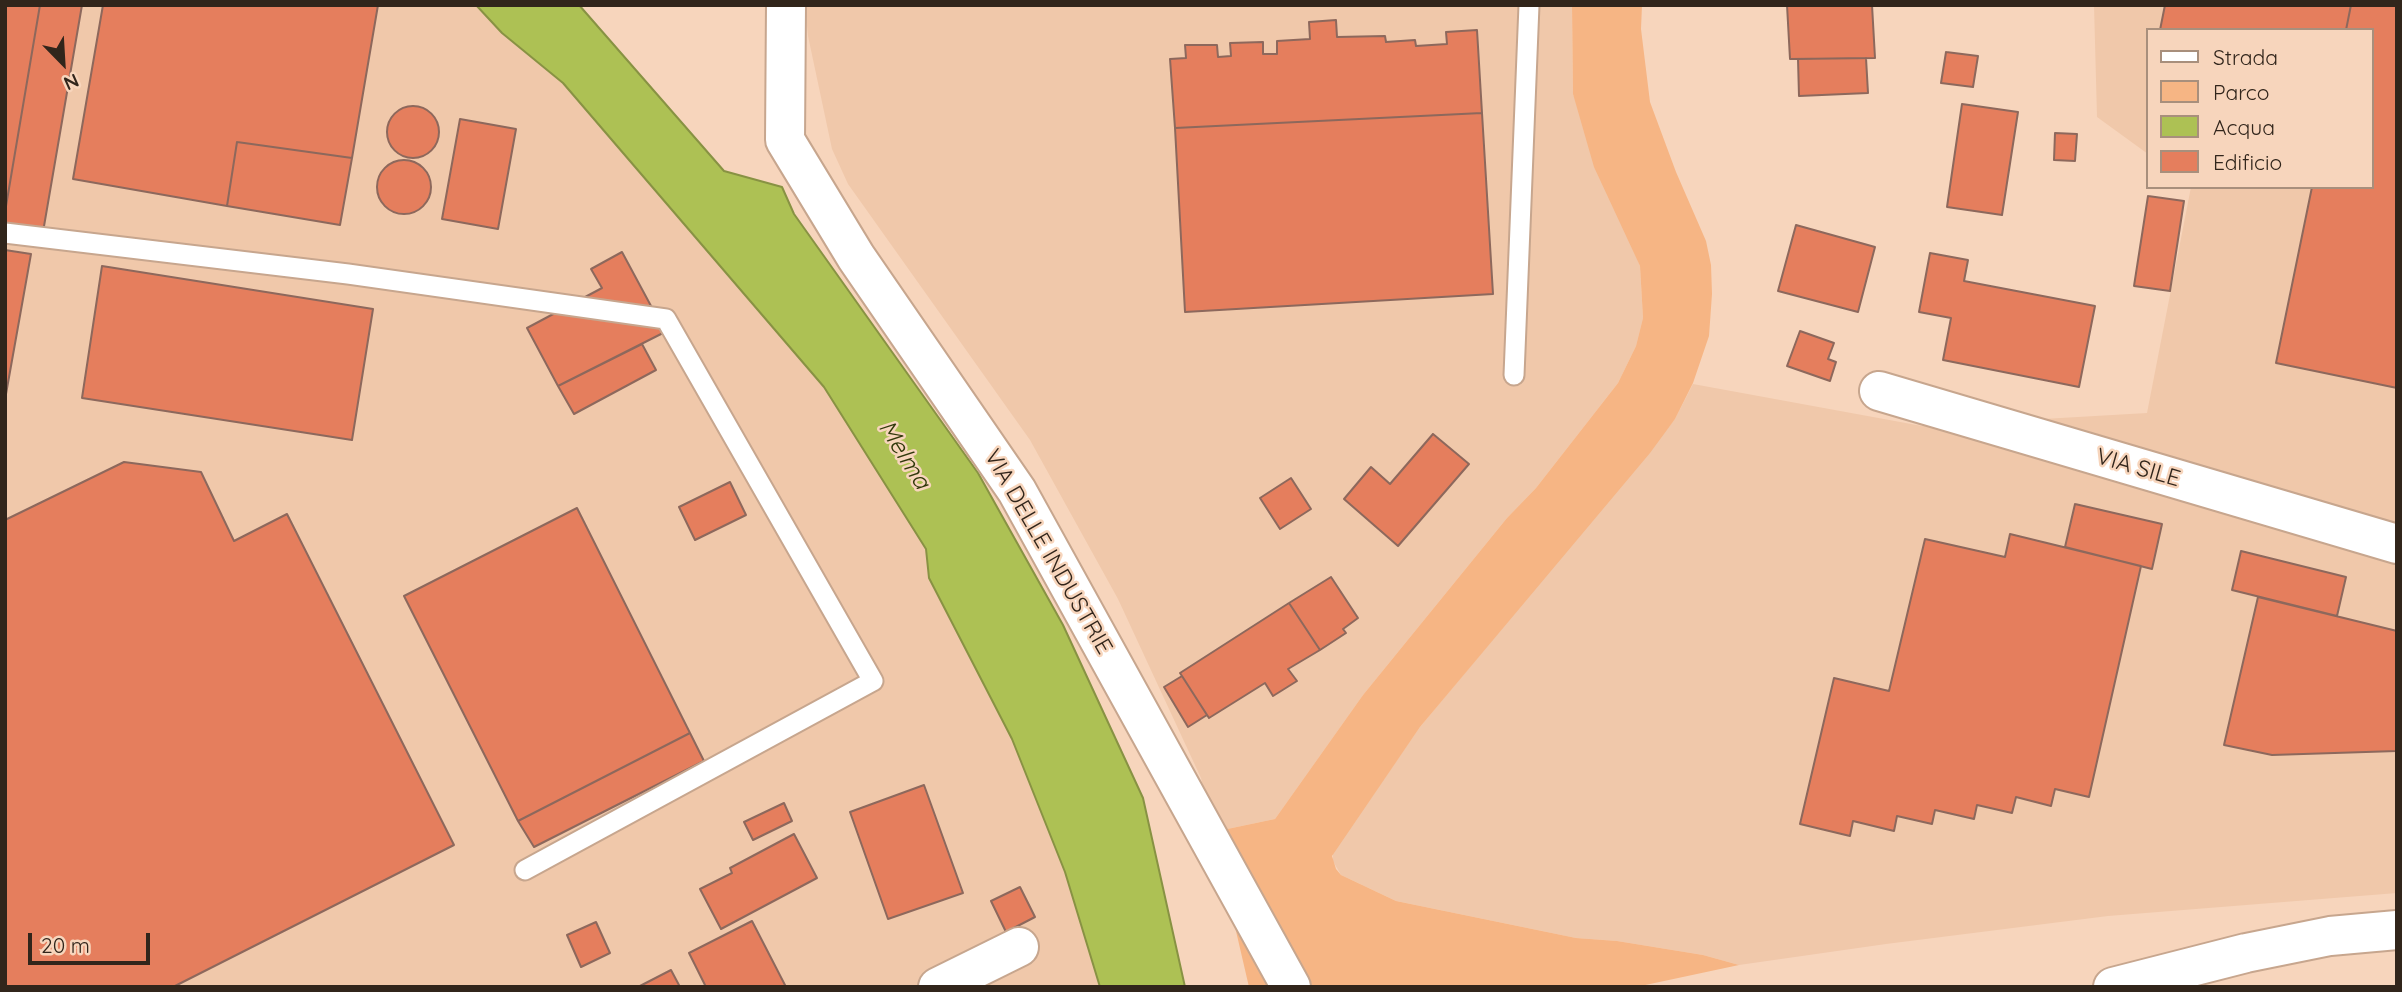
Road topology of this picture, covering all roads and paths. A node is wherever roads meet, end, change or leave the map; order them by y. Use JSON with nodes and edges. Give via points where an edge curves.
{"nodes":[{"id":1,"x":786,"y":5,"type":"edge"},
{"id":2,"x":1529,"y":5,"type":"edge"},
{"id":3,"x":5,"y":233,"type":"edge"},
{"id":4,"x":1514,"y":375,"type":"dead end"},
{"id":5,"x":1879,"y":391,"type":"dead end"},
{"id":6,"x":2397,"y":544,"type":"edge"},
{"id":7,"x":524,"y":870,"type":"dead end"},
{"id":8,"x":2397,"y":930,"type":"edge"},
{"id":9,"x":1019,"y":947,"type":"dead end"},
{"id":10,"x":938,"y":987,"type":"edge"},
{"id":11,"x":1291,"y":987,"type":"edge"},
{"id":12,"x":2113,"y":987,"type":"edge"}],
"edges":[{"from":1,"to":11,"type":"main road","name":"VIA DELLE INDUSTRIE","via":[[785,140],[856,257],[1017,491]]},
{"from":2,"to":4,"type":"lane"},
{"from":3,"to":7,"type":"lane","via":[[348,274],[666,319],[873,681]]},
{"from":5,"to":6,"type":"main road","name":"VIA SILE"},
{"from":8,"to":12,"type":"main road","via":[[2330,936]]},
{"from":9,"to":10,"type":"main road"}]}
